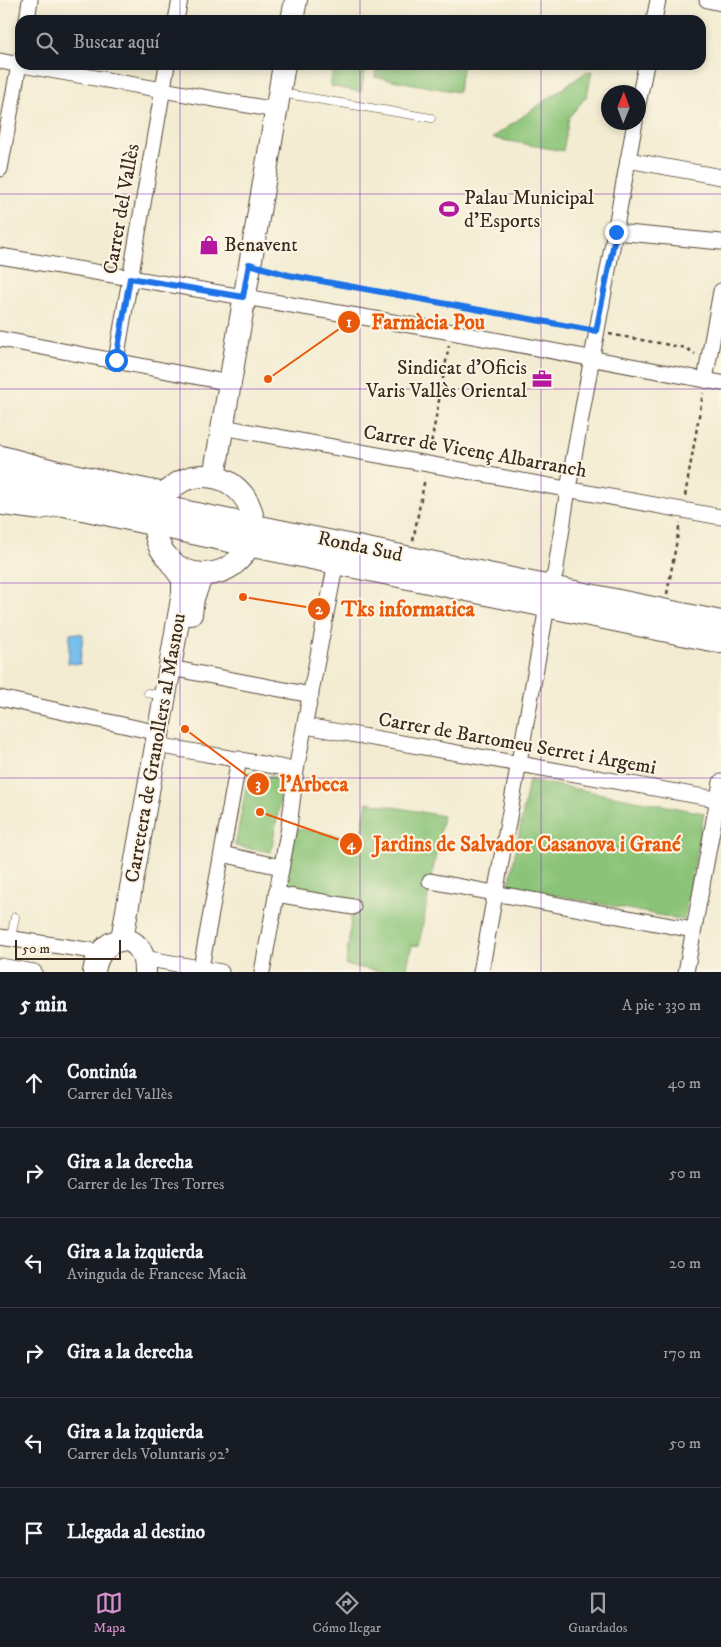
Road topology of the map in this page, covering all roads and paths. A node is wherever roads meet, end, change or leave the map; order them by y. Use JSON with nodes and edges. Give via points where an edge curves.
{"nodes":[{"id":1,"x":30,"y":0,"type":"edge"},
{"id":2,"x":180,"y":0,"type":"edge"},
{"id":3,"x":296,"y":0,"type":"edge"},
{"id":4,"x":658,"y":0,"type":"edge"},
{"id":5,"x":707,"y":0,"type":"edge"},
{"id":6,"x":721,"y":3,"type":"edge"},
{"id":7,"x":28,"y":15,"type":"edge"},
{"id":8,"x":177,"y":15,"type":"edge"},
{"id":9,"x":293,"y":15,"type":"edge"},
{"id":10,"x":655,"y":15,"type":"edge"},
{"id":11,"x":0,"y":61,"type":"edge"},
{"id":12,"x":15,"y":62,"type":"edge"},
{"id":13,"x":19,"y":70,"type":"edge"},
{"id":14,"x":57,"y":70,"type":"edge"},
{"id":15,"x":167,"y":70,"type":"edge"},
{"id":16,"x":283,"y":70,"type":"edge"},
{"id":17,"x":645,"y":70,"type":"edge"},
{"id":18,"x":642,"y":85,"type":"edge"},
{"id":19,"x":163,"y":90,"type":"junction"},
{"id":20,"x":277,"y":101,"type":"junction"},
{"id":21,"x":431,"y":118,"type":"dead end"},
{"id":22,"x":634,"y":130,"type":"edge"},
{"id":23,"x":628,"y":160,"type":"junction"},
{"id":24,"x":0,"y":169,"type":"edge"},
{"id":25,"x":721,"y":177,"type":"edge"},
{"id":26,"x":616,"y":232,"type":"junction"},
{"id":27,"x":721,"y":242,"type":"edge"},
{"id":28,"x":0,"y":256,"type":"edge"},
{"id":29,"x":249,"y":264,"type":"junction"},
{"id":30,"x":130,"y":278,"type":"junction"},
{"id":31,"x":243,"y":297,"type":"junction"},
{"id":32,"x":714,"y":301,"type":"edge"},
{"id":33,"x":596,"y":331,"type":"junction"},
{"id":34,"x":452,"y":332,"type":"junction"},
{"id":35,"x":0,"y":339,"type":"edge"},
{"id":36,"x":592,"y":357,"type":"junction"},
{"id":37,"x":708,"y":359,"type":"junction"},
{"id":38,"x":116,"y":360,"type":"junction"},
{"id":39,"x":705,"y":380,"type":"junction"},
{"id":40,"x":230,"y":383,"type":"junction"},
{"id":41,"x":721,"y":383,"type":"edge"},
{"id":42,"x":223,"y":426,"type":"junction"},
{"id":43,"x":0,"y":453,"type":"edge"},
{"id":44,"x":428,"y":464,"type":"junction"},
{"id":45,"x":0,"y":470,"type":"edge"},
{"id":46,"x":214,"y":477,"type":"junction"},
{"id":47,"x":568,"y":489,"type":"junction"},
{"id":48,"x":0,"y":491,"type":"edge"},
{"id":49,"x":0,"y":507,"type":"edge"},
{"id":50,"x":69,"y":507,"type":"junction"},
{"id":51,"x":160,"y":507,"type":"junction"},
{"id":52,"x":721,"y":517,"type":"edge"},
{"id":53,"x":251,"y":535,"type":"junction"},
{"id":54,"x":410,"y":557,"type":"junction"},
{"id":55,"x":169,"y":560,"type":"junction"},
{"id":56,"x":336,"y":562,"type":"junction"},
{"id":57,"x":202,"y":575,"type":"junction"},
{"id":58,"x":547,"y":596,"type":"junction"},
{"id":59,"x":721,"y":622,"type":"edge"},
{"id":60,"x":721,"y":642,"type":"edge"},
{"id":61,"x":181,"y":670,"type":"junction"},
{"id":62,"x":312,"y":695,"type":"junction"},
{"id":63,"x":0,"y":698,"type":"edge"},
{"id":64,"x":306,"y":726,"type":"junction"},
{"id":65,"x":164,"y":740,"type":"junction"},
{"id":66,"x":239,"y":759,"type":"junction"},
{"id":67,"x":520,"y":765,"type":"junction"},
{"id":68,"x":296,"y":770,"type":"junction"},
{"id":69,"x":721,"y":782,"type":"edge"},
{"id":70,"x":719,"y":800,"type":"edge"},
{"id":71,"x":222,"y":854,"type":"junction"},
{"id":72,"x":281,"y":867,"type":"junction"},
{"id":73,"x":430,"y":882,"type":"dead end"},
{"id":74,"x":276,"y":894,"type":"junction"},
{"id":75,"x":496,"y":894,"type":"junction"},
{"id":76,"x":353,"y":907,"type":"dead end"},
{"id":77,"x":15,"y":917,"type":"dead end"},
{"id":78,"x":693,"y":930,"type":"junction"},
{"id":79,"x":6,"y":938,"type":"edge"},
{"id":80,"x":137,"y":953,"type":"edge"},
{"id":81,"x":97,"y":962,"type":"edge"},
{"id":82,"x":0,"y":966,"type":"edge"},
{"id":83,"x":200,"y":968,"type":"junction"},
{"id":84,"x":34,"y":972,"type":"edge"},
{"id":85,"x":221,"y":972,"type":"edge"},
{"id":86,"x":262,"y":972,"type":"edge"},
{"id":87,"x":481,"y":972,"type":"edge"},
{"id":88,"x":686,"y":972,"type":"edge"}],
"edges":[{"from":1,"to":7,"type":"street"},
{"from":2,"to":8,"type":"street"},
{"from":3,"to":9,"type":"main road"},
{"from":4,"to":10,"type":"street"},
{"from":5,"to":6,"type":"street"},
{"from":11,"to":12,"type":"street"},
{"from":13,"to":24,"type":"street"},
{"from":14,"to":19,"type":"street"},
{"from":15,"to":19,"type":"street","name":"Carrer del Vallès"},
{"from":16,"to":20,"type":"main road"},
{"from":17,"to":18,"type":"street"},
{"from":19,"to":20,"type":"street"},
{"from":19,"to":30,"type":"street","name":"Carrer del Vallès"},
{"from":20,"to":21,"type":"lane"},
{"from":20,"to":29,"type":"main road"},
{"from":22,"to":23,"type":"street"},
{"from":23,"to":25,"type":"street"},
{"from":23,"to":26,"type":"street"},
{"from":26,"to":27,"type":"street"},
{"from":26,"to":33,"type":"street"},
{"from":28,"to":30,"type":"street"},
{"from":29,"to":31,"type":"main road"},
{"from":29,"to":33,"type":"path","via":[[288,275]]},
{"from":30,"to":31,"type":"street"},
{"from":30,"to":38,"type":"street","name":"Carrer del Vallès"},
{"from":31,"to":34,"type":"street"},
{"from":31,"to":40,"type":"main road"},
{"from":32,"to":37,"type":"street"},
{"from":33,"to":36,"type":"street"},
{"from":33,"to":37,"type":"path","via":[[686,348]]},
{"from":34,"to":36,"type":"street"},
{"from":34,"to":44,"type":"path"},
{"from":35,"to":38,"type":"street"},
{"from":36,"to":39,"type":"street"},
{"from":36,"to":47,"type":"street"},
{"from":37,"to":39,"type":"street"},
{"from":38,"to":40,"type":"street"},
{"from":39,"to":41,"type":"street"},
{"from":40,"to":42,"type":"main road"},
{"from":42,"to":44,"type":"street","name":"Carrer de Vicenç Albarranch"},
{"from":42,"to":46,"type":"main road"},
{"from":43,"to":51,"type":"street","via":[[52,467]]},
{"from":44,"to":47,"type":"street","name":"Carrer de Vicenç Albarranch"},
{"from":44,"to":54,"type":"path"},
{"from":45,"to":51,"type":"main road","name":"Ronda Sud"},
{"from":46,"to":51,"type":"main road","via":[[186,479]]},
{"from":46,"to":53,"type":"main road","via":[[232,485],[247,502]]},
{"from":47,"to":52,"type":"street","name":"Carrer de Vicenç Albarranch"},
{"from":47,"to":58,"type":"street","via":[[555,574]]},
{"from":48,"to":50,"type":"main road","name":"Ronda Sud"},
{"from":49,"to":50,"type":"street","via":[[37,512]]},
{"from":50,"to":51,"type":"main road","name":"Ronda Sud"},
{"from":51,"to":53,"type":"main road","name":"Ronda Sud"},
{"from":51,"to":55,"type":"main road","name":"Carretera de Granollers al Masnou","via":[[157,542]]},
{"from":53,"to":54,"type":"main road","name":"Ronda Sud"},
{"from":53,"to":56,"type":"main road","name":"Ronda Sud"},
{"from":53,"to":57,"type":"main road","via":[[240,558],[229,567]]},
{"from":54,"to":58,"type":"main road","name":"Ronda Sud"},
{"from":55,"to":57,"type":"main road","via":[[188,572]]},
{"from":55,"to":65,"type":"main road","name":"Carretera de Granollers al Masnou","via":[[183,580],[183,593],[156,695]]},
{"from":56,"to":58,"type":"main road","name":"Ronda Sud"},
{"from":56,"to":62,"type":"street"},
{"from":57,"to":61,"type":"main road","name":"Carretera de Granollers al Masnou","via":[[193,598]]},
{"from":58,"to":59,"type":"main road","name":"Ronda Sud"},
{"from":58,"to":60,"type":"main road","name":"Ronda Sud"},
{"from":58,"to":67,"type":"street"},
{"from":61,"to":62,"type":"street"},
{"from":61,"to":65,"type":"main road","name":"Carretera de Granollers al Masnou"},
{"from":62,"to":64,"type":"street"},
{"from":63,"to":65,"type":"street"},
{"from":64,"to":67,"type":"street","name":"Carrer de Bartomeu Serret i Argemi"},
{"from":64,"to":68,"type":"street"},
{"from":65,"to":66,"type":"street"},
{"from":65,"to":80,"type":"main road","name":"Carretera de Granollers al Masnou"},
{"from":66,"to":68,"type":"street"},
{"from":66,"to":71,"type":"street"},
{"from":67,"to":70,"type":"street","name":"Carrer de Bartomeu Serret i Argemi"},
{"from":67,"to":75,"type":"street"},
{"from":68,"to":72,"type":"street"},
{"from":69,"to":70,"type":"street"},
{"from":70,"to":78,"type":"street"},
{"from":71,"to":72,"type":"street"},
{"from":71,"to":83,"type":"street"},
{"from":72,"to":74,"type":"street"},
{"from":73,"to":75,"type":"street"},
{"from":74,"to":76,"type":"street"},
{"from":74,"to":86,"type":"street"},
{"from":75,"to":78,"type":"street"},
{"from":75,"to":87,"type":"street"},
{"from":77,"to":79,"type":"lane"},
{"from":78,"to":88,"type":"street"},
{"from":79,"to":81,"type":"street"},
{"from":80,"to":81,"type":"main road","via":[[115,941]]},
{"from":80,"to":83,"type":"street"},
{"from":82,"to":84,"type":"street"},
{"from":83,"to":85,"type":"street"}]}
